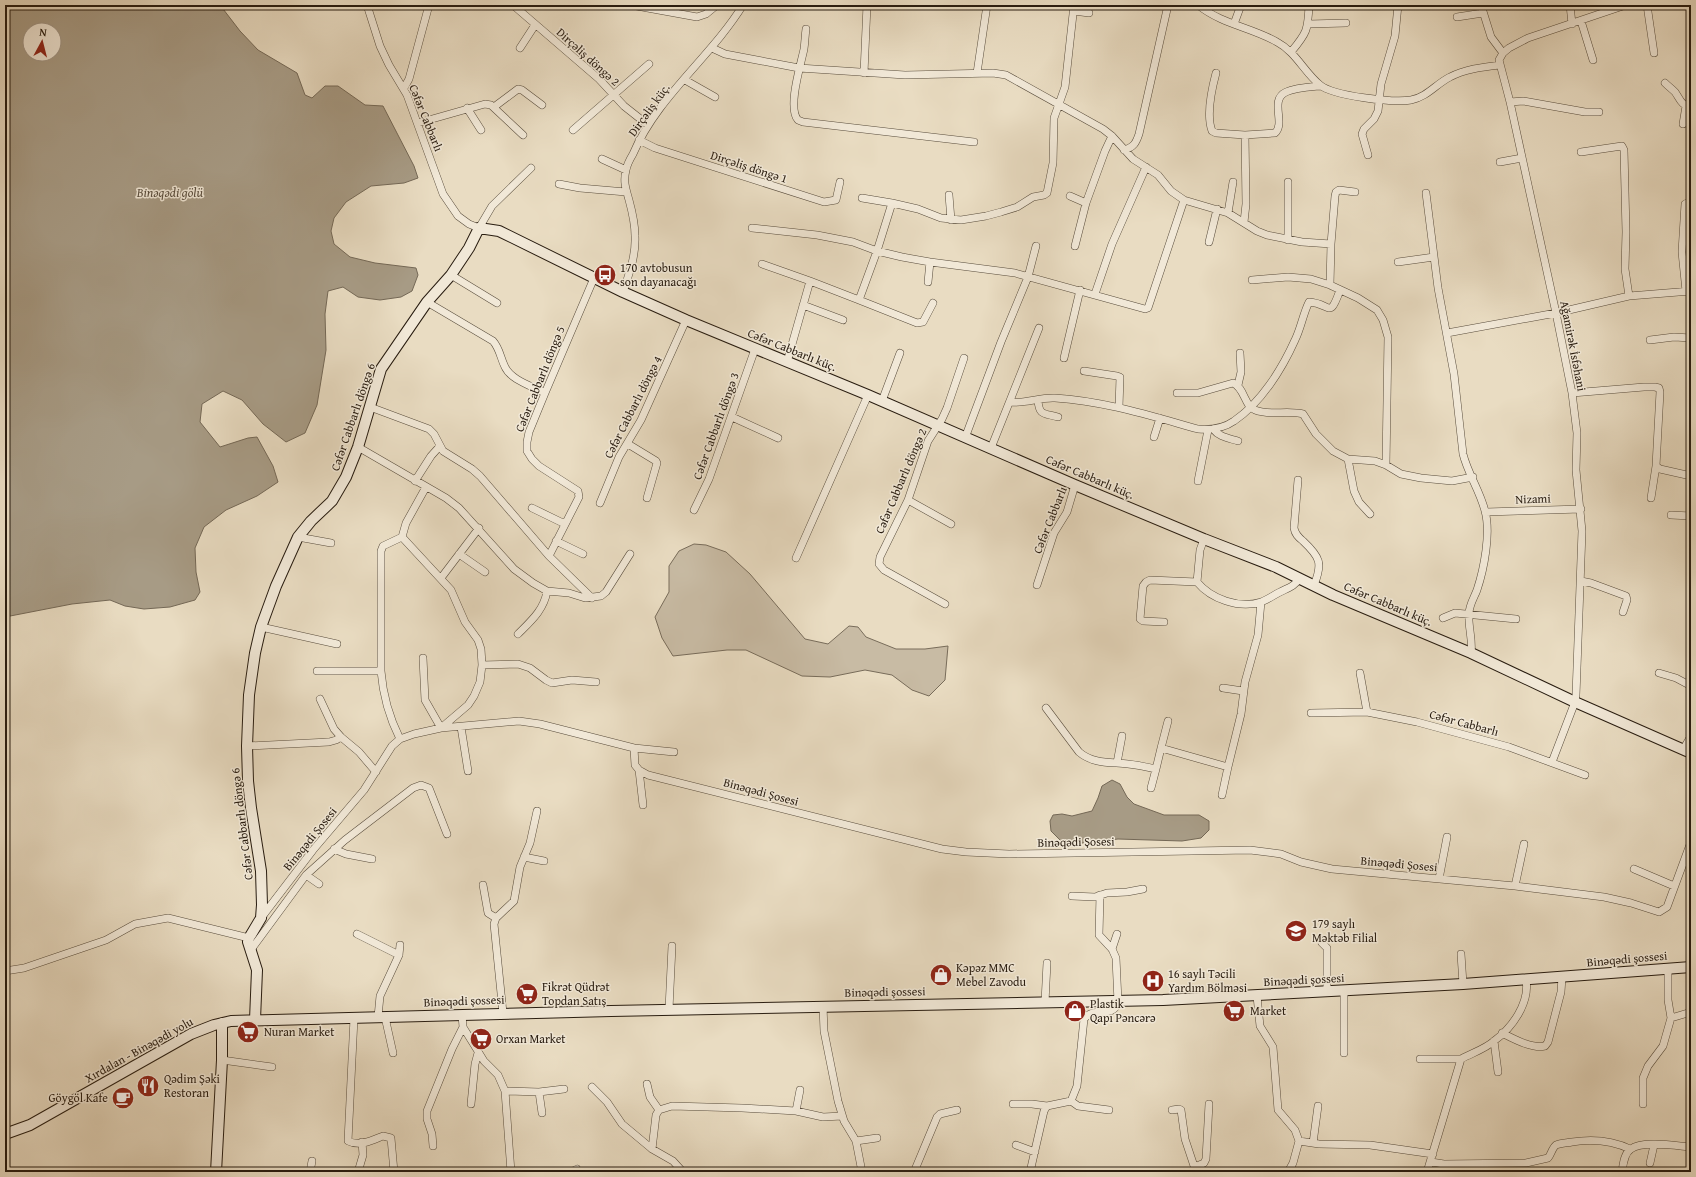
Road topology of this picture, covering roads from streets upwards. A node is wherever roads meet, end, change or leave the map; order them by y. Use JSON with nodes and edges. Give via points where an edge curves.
{"nodes":[{"id":1,"x":368,"y":5,"type":"edge"},
{"id":2,"x":429,"y":5,"type":"edge"},
{"id":3,"x":513,"y":5,"type":"edge"},
{"id":4,"x":631,"y":5,"type":"edge"},
{"id":5,"x":717,"y":5,"type":"edge"},
{"id":6,"x":743,"y":5,"type":"edge"},
{"id":7,"x":867,"y":5,"type":"edge"},
{"id":8,"x":987,"y":5,"type":"edge"},
{"id":9,"x":1168,"y":5,"type":"edge"},
{"id":10,"x":1198,"y":5,"type":"edge"},
{"id":11,"x":1241,"y":5,"type":"edge"},
{"id":12,"x":1309,"y":5,"type":"edge"},
{"id":13,"x":1398,"y":5,"type":"edge"},
{"id":14,"x":1481,"y":5,"type":"edge"},
{"id":15,"x":1570,"y":5,"type":"edge"},
{"id":16,"x":1626,"y":5,"type":"edge"},
{"id":17,"x":1647,"y":5,"type":"edge"},
{"id":18,"x":1074,"y":8,"type":"edge"},
{"id":19,"x":1089,"y":13,"type":"dead end"},
{"id":20,"x":1483,"y":13,"type":"junction"},
{"id":21,"x":1457,"y":17,"type":"dead end"},
{"id":22,"x":1581,"y":21,"type":"junction"},
{"id":23,"x":1346,"y":23,"type":"dead end"},
{"id":24,"x":1234,"y":24,"type":"junction"},
{"id":25,"x":1309,"y":24,"type":"junction"},
{"id":26,"x":1572,"y":24,"type":"junction"},
{"id":27,"x":535,"y":25,"type":"junction"},
{"id":28,"x":806,"y":30,"type":"dead end"},
{"id":29,"x":520,"y":48,"type":"dead end"},
{"id":30,"x":712,"y":48,"type":"junction"},
{"id":31,"x":1291,"y":52,"type":"junction"},
{"id":32,"x":1503,"y":53,"type":"junction"},
{"id":33,"x":1654,"y":53,"type":"dead end"},
{"id":34,"x":1593,"y":60,"type":"dead end"},
{"id":35,"x":648,"y":64,"type":"dead end"},
{"id":36,"x":1500,"y":65,"type":"junction"},
{"id":37,"x":799,"y":68,"type":"junction"},
{"id":38,"x":864,"y":72,"type":"junction"},
{"id":39,"x":977,"y":73,"type":"junction"},
{"id":40,"x":1216,"y":73,"type":"dead end"},
{"id":41,"x":685,"y":80,"type":"junction"},
{"id":42,"x":1665,"y":83,"type":"dead end"},
{"id":43,"x":1320,"y":86,"type":"junction"},
{"id":44,"x":404,"y":88,"type":"junction"},
{"id":45,"x":614,"y":94,"type":"junction"},
{"id":46,"x":715,"y":97,"type":"dead end"},
{"id":47,"x":1379,"y":100,"type":"junction"},
{"id":48,"x":1510,"y":102,"type":"junction"},
{"id":49,"x":1059,"y":104,"type":"junction"},
{"id":50,"x":542,"y":105,"type":"dead end"},
{"id":51,"x":1688,"y":106,"type":"edge"},
{"id":52,"x":468,"y":108,"type":"junction"},
{"id":53,"x":494,"y":108,"type":"junction"},
{"id":54,"x":1598,"y":112,"type":"dead end"},
{"id":55,"x":418,"y":123,"type":"junction"},
{"id":56,"x":648,"y":124,"type":"junction"},
{"id":57,"x":1683,"y":124,"type":"dead end"},
{"id":58,"x":481,"y":130,"type":"dead end"},
{"id":59,"x":573,"y":130,"type":"dead end"},
{"id":60,"x":523,"y":135,"type":"dead end"},
{"id":61,"x":1245,"y":135,"type":"junction"},
{"id":62,"x":1112,"y":136,"type":"junction"},
{"id":63,"x":639,"y":140,"type":"junction"},
{"id":64,"x":974,"y":142,"type":"dead end"},
{"id":65,"x":1124,"y":150,"type":"junction"},
{"id":66,"x":1581,"y":152,"type":"dead end"},
{"id":67,"x":1368,"y":156,"type":"dead end"},
{"id":68,"x":1522,"y":158,"type":"junction"},
{"id":69,"x":602,"y":159,"type":"dead end"},
{"id":70,"x":1500,"y":162,"type":"dead end"},
{"id":71,"x":1146,"y":167,"type":"junction"},
{"id":72,"x":531,"y":168,"type":"dead end"},
{"id":73,"x":626,"y":170,"type":"junction"},
{"id":74,"x":840,"y":182,"type":"dead end"},
{"id":75,"x":1233,"y":182,"type":"dead end"},
{"id":76,"x":1288,"y":182,"type":"dead end"},
{"id":77,"x":559,"y":184,"type":"dead end"},
{"id":78,"x":626,"y":192,"type":"junction"},
{"id":79,"x":1355,"y":192,"type":"dead end"},
{"id":80,"x":1426,"y":193,"type":"dead end"},
{"id":81,"x":949,"y":195,"type":"dead end"},
{"id":82,"x":1070,"y":196,"type":"dead end"},
{"id":83,"x":862,"y":198,"type":"dead end"},
{"id":84,"x":1184,"y":200,"type":"junction"},
{"id":85,"x":1691,"y":201,"type":"edge"},
{"id":86,"x":892,"y":203,"type":"junction"},
{"id":87,"x":1086,"y":203,"type":"junction"},
{"id":88,"x":1217,"y":209,"type":"junction"},
{"id":89,"x":1228,"y":213,"type":"junction"},
{"id":90,"x":951,"y":220,"type":"junction"},
{"id":91,"x":1244,"y":222,"type":"junction"},
{"id":92,"x":479,"y":228,"type":"junction"},
{"id":93,"x":752,"y":228,"type":"dead end"},
{"id":94,"x":1288,"y":240,"type":"junction"},
{"id":95,"x":1209,"y":242,"type":"dead end"},
{"id":96,"x":1331,"y":244,"type":"junction"},
{"id":97,"x":1036,"y":246,"type":"dead end"},
{"id":98,"x":1075,"y":246,"type":"dead end"},
{"id":99,"x":878,"y":251,"type":"junction"},
{"id":100,"x":1434,"y":257,"type":"junction"},
{"id":101,"x":930,"y":262,"type":"junction"},
{"id":102,"x":1398,"y":262,"type":"dead end"},
{"id":103,"x":762,"y":264,"type":"dead end"},
{"id":104,"x":451,"y":275,"type":"junction"},
{"id":105,"x":1028,"y":276,"type":"junction"},
{"id":106,"x":594,"y":278,"type":"junction"},
{"id":107,"x":1252,"y":280,"type":"dead end"},
{"id":108,"x":810,"y":281,"type":"junction"},
{"id":109,"x":928,"y":282,"type":"dead end"},
{"id":110,"x":1330,"y":285,"type":"junction"},
{"id":111,"x":1080,"y":290,"type":"junction"},
{"id":112,"x":1340,"y":290,"type":"junction"},
{"id":113,"x":1688,"y":291,"type":"edge"},
{"id":114,"x":623,"y":292,"type":"junction"},
{"id":115,"x":1095,"y":294,"type":"junction"},
{"id":116,"x":1629,"y":296,"type":"junction"},
{"id":117,"x":859,"y":300,"type":"junction"},
{"id":118,"x":426,"y":302,"type":"junction"},
{"id":119,"x":497,"y":303,"type":"dead end"},
{"id":120,"x":933,"y":303,"type":"dead end"},
{"id":121,"x":803,"y":305,"type":"junction"},
{"id":122,"x":1556,"y":313,"type":"junction"},
{"id":123,"x":686,"y":320,"type":"junction"},
{"id":124,"x":843,"y":320,"type":"dead end"},
{"id":125,"x":1039,"y":328,"type":"dead end"},
{"id":126,"x":1447,"y":333,"type":"junction"},
{"id":127,"x":1691,"y":338,"type":"edge"},
{"id":128,"x":1650,"y":340,"type":"dead end"},
{"id":129,"x":756,"y":349,"type":"junction"},
{"id":130,"x":1240,"y":352,"type":"dead end"},
{"id":131,"x":900,"y":353,"type":"dead end"},
{"id":132,"x":964,"y":358,"type":"dead end"},
{"id":133,"x":1064,"y":358,"type":"dead end"},
{"id":134,"x":787,"y":362,"type":"junction"},
{"id":135,"x":1084,"y":371,"type":"dead end"},
{"id":136,"x":1238,"y":385,"type":"junction"},
{"id":137,"x":544,"y":393,"type":"junction"},
{"id":138,"x":1177,"y":393,"type":"dead end"},
{"id":139,"x":1572,"y":393,"type":"junction"},
{"id":140,"x":868,"y":395,"type":"junction"},
{"id":141,"x":1038,"y":400,"type":"junction"},
{"id":142,"x":882,"y":401,"type":"junction"},
{"id":143,"x":1010,"y":402,"type":"junction"},
{"id":144,"x":370,"y":407,"type":"junction"},
{"id":145,"x":1119,"y":407,"type":"junction"},
{"id":146,"x":1250,"y":407,"type":"junction"},
{"id":147,"x":732,"y":417,"type":"junction"},
{"id":148,"x":1058,"y":417,"type":"dead end"},
{"id":149,"x":1160,"y":418,"type":"junction"},
{"id":150,"x":938,"y":425,"type":"junction"},
{"id":151,"x":1210,"y":429,"type":"junction"},
{"id":152,"x":1154,"y":437,"type":"dead end"},
{"id":153,"x":778,"y":438,"type":"dead end"},
{"id":154,"x":965,"y":438,"type":"junction"},
{"id":155,"x":1238,"y":441,"type":"dead end"},
{"id":156,"x":628,"y":444,"type":"junction"},
{"id":157,"x":440,"y":446,"type":"junction"},
{"id":158,"x":358,"y":447,"type":"junction"},
{"id":159,"x":991,"y":448,"type":"junction"},
{"id":160,"x":1348,"y":459,"type":"junction"},
{"id":161,"x":1386,"y":465,"type":"junction"},
{"id":162,"x":1656,"y":466,"type":"junction"},
{"id":163,"x":1691,"y":476,"type":"edge"},
{"id":164,"x":1473,"y":477,"type":"junction"},
{"id":165,"x":1298,"y":480,"type":"dead end"},
{"id":166,"x":415,"y":481,"type":"junction"},
{"id":167,"x":1198,"y":481,"type":"dead end"},
{"id":168,"x":1075,"y":485,"type":"junction"},
{"id":169,"x":426,"y":487,"type":"junction"},
{"id":170,"x":647,"y":498,"type":"dead end"},
{"id":171,"x":1651,"y":498,"type":"dead end"},
{"id":172,"x":908,"y":500,"type":"junction"},
{"id":173,"x":600,"y":503,"type":"dead end"},
{"id":174,"x":532,"y":508,"type":"dead end"},
{"id":175,"x":1581,"y":509,"type":"junction"},
{"id":176,"x":694,"y":510,"type":"dead end"},
{"id":177,"x":1486,"y":512,"type":"junction"},
{"id":178,"x":1370,"y":514,"type":"dead end"},
{"id":179,"x":1671,"y":515,"type":"dead end"},
{"id":180,"x":1691,"y":516,"type":"edge"},
{"id":181,"x":565,"y":524,"type":"junction"},
{"id":182,"x":950,"y":524,"type":"dead end"},
{"id":183,"x":479,"y":528,"type":"junction"},
{"id":184,"x":298,"y":537,"type":"junction"},
{"id":185,"x":402,"y":537,"type":"junction"},
{"id":186,"x":1204,"y":539,"type":"junction"},
{"id":187,"x":556,"y":541,"type":"junction"},
{"id":188,"x":331,"y":544,"type":"dead end"},
{"id":189,"x":459,"y":554,"type":"junction"},
{"id":190,"x":583,"y":554,"type":"dead end"},
{"id":191,"x":630,"y":554,"type":"dead end"},
{"id":192,"x":549,"y":556,"type":"junction"},
{"id":193,"x":796,"y":558,"type":"dead end"},
{"id":194,"x":485,"y":572,"type":"dead end"},
{"id":195,"x":441,"y":578,"type":"junction"},
{"id":196,"x":1300,"y":578,"type":"junction"},
{"id":197,"x":1580,"y":581,"type":"junction"},
{"id":198,"x":1197,"y":582,"type":"junction"},
{"id":199,"x":1036,"y":585,"type":"dead end"},
{"id":200,"x":1314,"y":586,"type":"junction"},
{"id":201,"x":547,"y":591,"type":"junction"},
{"id":202,"x":592,"y":598,"type":"junction"},
{"id":203,"x":1261,"y":602,"type":"junction"},
{"id":204,"x":945,"y":604,"type":"dead end"},
{"id":205,"x":1623,"y":612,"type":"dead end"},
{"id":206,"x":1469,"y":614,"type":"junction"},
{"id":207,"x":1443,"y":618,"type":"dead end"},
{"id":208,"x":1516,"y":619,"type":"dead end"},
{"id":209,"x":1164,"y":622,"type":"dead end"},
{"id":210,"x":261,"y":626,"type":"junction"},
{"id":211,"x":518,"y":634,"type":"dead end"},
{"id":212,"x":336,"y":644,"type":"dead end"},
{"id":213,"x":1471,"y":653,"type":"junction"},
{"id":214,"x":423,"y":658,"type":"dead end"},
{"id":215,"x":482,"y":665,"type":"junction"},
{"id":216,"x":318,"y":671,"type":"dead end"},
{"id":217,"x":381,"y":671,"type":"junction"},
{"id":218,"x":1360,"y":673,"type":"dead end"},
{"id":219,"x":1659,"y":673,"type":"dead end"},
{"id":220,"x":596,"y":682,"type":"dead end"},
{"id":221,"x":1691,"y":686,"type":"edge"},
{"id":222,"x":1223,"y":688,"type":"dead end"},
{"id":223,"x":1244,"y":691,"type":"junction"},
{"id":224,"x":320,"y":699,"type":"dead end"},
{"id":225,"x":1575,"y":702,"type":"junction"},
{"id":226,"x":1046,"y":708,"type":"dead end"},
{"id":227,"x":1367,"y":712,"type":"junction"},
{"id":228,"x":1311,"y":713,"type":"dead end"},
{"id":229,"x":1168,"y":721,"type":"dead end"},
{"id":230,"x":461,"y":727,"type":"junction"},
{"id":231,"x":441,"y":728,"type":"junction"},
{"id":232,"x":1122,"y":736,"type":"dead end"},
{"id":233,"x":1691,"y":736,"type":"edge"},
{"id":234,"x":340,"y":737,"type":"junction"},
{"id":235,"x":400,"y":739,"type":"junction"},
{"id":236,"x":247,"y":746,"type":"junction"},
{"id":237,"x":634,"y":748,"type":"junction"},
{"id":238,"x":1161,"y":748,"type":"junction"},
{"id":239,"x":1687,"y":751,"type":"edge"},
{"id":240,"x":674,"y":752,"type":"dead end"},
{"id":241,"x":1552,"y":762,"type":"junction"},
{"id":242,"x":1117,"y":763,"type":"junction"},
{"id":243,"x":1228,"y":767,"type":"junction"},
{"id":244,"x":1156,"y":769,"type":"junction"},
{"id":245,"x":639,"y":770,"type":"junction"},
{"id":246,"x":468,"y":771,"type":"dead end"},
{"id":247,"x":376,"y":772,"type":"junction"},
{"id":248,"x":1585,"y":775,"type":"dead end"},
{"id":249,"x":1151,"y":788,"type":"dead end"},
{"id":250,"x":1222,"y":795,"type":"dead end"},
{"id":251,"x":643,"y":805,"type":"dead end"},
{"id":252,"x":537,"y":811,"type":"dead end"},
{"id":253,"x":447,"y":834,"type":"dead end"},
{"id":254,"x":1447,"y":837,"type":"dead end"},
{"id":255,"x":1691,"y":842,"type":"edge"},
{"id":256,"x":1524,"y":844,"type":"dead end"},
{"id":257,"x":334,"y":848,"type":"junction"},
{"id":258,"x":524,"y":858,"type":"junction"},
{"id":259,"x":372,"y":859,"type":"dead end"},
{"id":260,"x":544,"y":861,"type":"dead end"},
{"id":261,"x":1634,"y":869,"type":"dead end"},
{"id":262,"x":306,"y":875,"type":"junction"},
{"id":263,"x":1439,"y":879,"type":"junction"},
{"id":264,"x":319,"y":884,"type":"dead end"},
{"id":265,"x":483,"y":885,"type":"dead end"},
{"id":266,"x":1515,"y":886,"type":"junction"},
{"id":267,"x":1674,"y":886,"type":"junction"},
{"id":268,"x":1143,"y":889,"type":"dead end"},
{"id":269,"x":1100,"y":895,"type":"junction"},
{"id":270,"x":1072,"y":896,"type":"dead end"},
{"id":271,"x":261,"y":918,"type":"junction"},
{"id":272,"x":496,"y":918,"type":"junction"},
{"id":273,"x":357,"y":934,"type":"dead end"},
{"id":274,"x":1117,"y":934,"type":"dead end"},
{"id":275,"x":249,"y":938,"type":"junction"},
{"id":276,"x":1322,"y":944,"type":"dead end"},
{"id":277,"x":400,"y":946,"type":"dead end"},
{"id":278,"x":672,"y":946,"type":"dead end"},
{"id":279,"x":1112,"y":949,"type":"junction"},
{"id":280,"x":250,"y":951,"type":"junction"},
{"id":281,"x":1461,"y":954,"type":"dead end"},
{"id":282,"x":399,"y":955,"type":"junction"},
{"id":283,"x":1047,"y":963,"type":"dead end"},
{"id":284,"x":1691,"y":967,"type":"edge"},
{"id":285,"x":1668,"y":968,"type":"junction"},
{"id":286,"x":5,"y":971,"type":"edge"},
{"id":287,"x":1562,"y":977,"type":"junction"},
{"id":288,"x":1526,"y":980,"type":"junction"},
{"id":289,"x":1463,"y":984,"type":"junction"},
{"id":290,"x":1344,"y":991,"type":"junction"},
{"id":291,"x":1327,"y":992,"type":"junction"},
{"id":292,"x":1257,"y":996,"type":"junction"},
{"id":293,"x":1045,"y":1002,"type":"junction"},
{"id":294,"x":1118,"y":1002,"type":"junction"},
{"id":295,"x":823,"y":1006,"type":"junction"},
{"id":296,"x":669,"y":1009,"type":"junction"},
{"id":297,"x":1691,"y":1012,"type":"edge"},
{"id":298,"x":503,"y":1013,"type":"junction"},
{"id":299,"x":462,"y":1015,"type":"junction"},
{"id":300,"x":381,"y":1017,"type":"junction"},
{"id":301,"x":354,"y":1018,"type":"junction"},
{"id":302,"x":1671,"y":1018,"type":"junction"},
{"id":303,"x":255,"y":1020,"type":"junction"},
{"id":304,"x":222,"y":1023,"type":"junction"},
{"id":305,"x":463,"y":1027,"type":"junction"},
{"id":306,"x":1502,"y":1033,"type":"junction"},
{"id":307,"x":1494,"y":1041,"type":"junction"},
{"id":308,"x":393,"y":1053,"type":"dead end"},
{"id":309,"x":478,"y":1053,"type":"junction"},
{"id":310,"x":1344,"y":1053,"type":"dead end"},
{"id":311,"x":1420,"y":1058,"type":"dead end"},
{"id":312,"x":1462,"y":1059,"type":"junction"},
{"id":313,"x":222,"y":1060,"type":"junction"},
{"id":314,"x":272,"y":1067,"type":"dead end"},
{"id":315,"x":1498,"y":1072,"type":"dead end"},
{"id":316,"x":647,"y":1084,"type":"dead end"},
{"id":317,"x":592,"y":1087,"type":"dead end"},
{"id":318,"x":564,"y":1089,"type":"dead end"},
{"id":319,"x":800,"y":1090,"type":"dead end"},
{"id":320,"x":505,"y":1091,"type":"junction"},
{"id":321,"x":539,"y":1092,"type":"junction"},
{"id":322,"x":1071,"y":1101,"type":"junction"},
{"id":323,"x":471,"y":1104,"type":"dead end"},
{"id":324,"x":1013,"y":1104,"type":"dead end"},
{"id":325,"x":1209,"y":1104,"type":"dead end"},
{"id":326,"x":1643,"y":1104,"type":"dead end"},
{"id":327,"x":1047,"y":1106,"type":"junction"},
{"id":328,"x":1318,"y":1106,"type":"dead end"},
{"id":329,"x":659,"y":1110,"type":"junction"},
{"id":330,"x":957,"y":1110,"type":"dead end"},
{"id":331,"x":1109,"y":1110,"type":"dead end"},
{"id":332,"x":1172,"y":1110,"type":"dead end"},
{"id":333,"x":796,"y":1111,"type":"junction"},
{"id":334,"x":542,"y":1113,"type":"dead end"},
{"id":335,"x":842,"y":1116,"type":"junction"},
{"id":336,"x":5,"y":1134,"type":"edge"},
{"id":337,"x":876,"y":1138,"type":"dead end"},
{"id":338,"x":856,"y":1141,"type":"junction"},
{"id":339,"x":1298,"y":1141,"type":"junction"},
{"id":340,"x":362,"y":1142,"type":"junction"},
{"id":341,"x":1313,"y":1143,"type":"junction"},
{"id":342,"x":1016,"y":1145,"type":"dead end"},
{"id":343,"x":1654,"y":1145,"type":"junction"},
{"id":344,"x":433,"y":1146,"type":"dead end"},
{"id":345,"x":1691,"y":1147,"type":"edge"},
{"id":346,"x":1630,"y":1149,"type":"junction"},
{"id":347,"x":652,"y":1150,"type":"junction"},
{"id":348,"x":1035,"y":1152,"type":"junction"},
{"id":349,"x":1433,"y":1154,"type":"junction"},
{"id":350,"x":312,"y":1161,"type":"dead end"},
{"id":351,"x":1431,"y":1162,"type":"junction"},
{"id":352,"x":1650,"y":1163,"type":"dead end"},
{"id":353,"x":1196,"y":1170,"type":"edge"},
{"id":354,"x":216,"y":1172,"type":"edge"},
{"id":355,"x":310,"y":1172,"type":"edge"},
{"id":356,"x":358,"y":1172,"type":"edge"},
{"id":357,"x":394,"y":1172,"type":"edge"},
{"id":358,"x":511,"y":1172,"type":"edge"},
{"id":359,"x":683,"y":1172,"type":"edge"},
{"id":360,"x":862,"y":1172,"type":"edge"},
{"id":361,"x":914,"y":1172,"type":"edge"},
{"id":362,"x":1030,"y":1172,"type":"edge"},
{"id":363,"x":1288,"y":1172,"type":"edge"},
{"id":364,"x":1427,"y":1172,"type":"edge"},
{"id":365,"x":1622,"y":1172,"type":"edge"}],
"edges":[{"from":1,"to":44,"type":"street","name":"Cəfər Cabbarlı","via":[[380,46]]},
{"from":2,"to":44,"type":"street","via":[[409,79]]},
{"from":3,"to":27,"type":"street","name":"Dirçəliş döngə 2"},
{"from":4,"to":5,"type":"street","via":[[697,17],[706,14]]},
{"from":6,"to":30,"type":"street","name":"Dirçəliş küç."},
{"from":7,"to":38,"type":"street"},
{"from":8,"to":39,"type":"street"},
{"from":9,"to":65,"type":"street","via":[[1136,144]]},
{"from":10,"to":24,"type":"street","via":[[1216,18]]},
{"from":11,"to":24,"type":"street"},
{"from":12,"to":25,"type":"street"},
{"from":13,"to":47,"type":"street","via":[[1395,36]]},
{"from":14,"to":20,"type":"street"},
{"from":15,"to":26,"type":"street"},
{"from":16,"to":22,"type":"street"},
{"from":17,"to":33,"type":"street"},
{"from":18,"to":19,"type":"street"},
{"from":18,"to":49,"type":"street","via":[[1065,87]]},
{"from":20,"to":21,"type":"street"},
{"from":20,"to":32,"type":"street","via":[[1491,37]]},
{"from":22,"to":26,"type":"street"},
{"from":22,"to":34,"type":"street"},
{"from":23,"to":25,"type":"street"},
{"from":24,"to":31,"type":"street","via":[[1267,37]]},
{"from":25,"to":31,"type":"street","via":[[1304,37]]},
{"from":26,"to":32,"type":"street","via":[[1528,38]]},
{"from":27,"to":29,"type":"street"},
{"from":27,"to":45,"type":"street","name":"Dirçəliş döngə 2","via":[[599,78]]},
{"from":28,"to":37,"type":"street"},
{"from":30,"to":37,"type":"street","via":[[725,54]]},
{"from":30,"to":41,"type":"street","name":"Dirçəliş küç."},
{"from":31,"to":43,"type":"street"},
{"from":32,"to":36,"type":"street","name":"Ağamirək İsfəhani","via":[[1500,56]]},
{"from":35,"to":45,"type":"street"},
{"from":36,"to":47,"type":"street","via":[[1461,72],[1413,100]]},
{"from":36,"to":48,"type":"street","name":"Ağamirək İsfəhani"},
{"from":37,"to":38,"type":"street"},
{"from":37,"to":64,"type":"street","via":[[794,113],[798,120]]},
{"from":38,"to":39,"type":"street"},
{"from":39,"to":49,"type":"street","via":[[1006,75]]},
{"from":40,"to":61,"type":"street","via":[[1212,89],[1212,131]]},
{"from":41,"to":46,"type":"street"},
{"from":41,"to":56,"type":"street","name":"Dirçəliş küç."},
{"from":42,"to":51,"type":"street","via":[[1681,103]]},
{"from":43,"to":47,"type":"street","via":[[1336,92]]},
{"from":43,"to":61,"type":"street","via":[[1281,95],[1278,100],[1278,127],[1275,132]]},
{"from":44,"to":55,"type":"street","name":"Cəfər Cabbarlı"},
{"from":45,"to":56,"type":"street","name":"Dirçəliş döngə 2","via":[[633,114]]},
{"from":45,"to":59,"type":"street"},
{"from":47,"to":67,"type":"street","via":[[1378,111],[1362,134]]},
{"from":48,"to":54,"type":"street","via":[[1523,101]]},
{"from":48,"to":68,"type":"street","name":"Ağamirək İsfəhani"},
{"from":49,"to":62,"type":"street"},
{"from":49,"to":90,"type":"street","via":[[1054,118],[1053,163],[1047,193],[1033,197],[1017,207],[986,216]]},
{"from":50,"to":53,"type":"street","via":[[518,88]]},
{"from":51,"to":57,"type":"street"},
{"from":52,"to":53,"type":"street","via":[[485,104]]},
{"from":52,"to":55,"type":"street"},
{"from":52,"to":58,"type":"street"},
{"from":53,"to":60,"type":"street"},
{"from":55,"to":92,"type":"street","name":"Cəfər Cabbarlı","via":[[443,194],[458,216]]},
{"from":56,"to":63,"type":"street","name":"Dirçəliş küç."},
{"from":61,"to":91,"type":"street"},
{"from":62,"to":65,"type":"street"},
{"from":62,"to":87,"type":"street"},
{"from":63,"to":73,"type":"street","name":"Dirçəliş küç."},
{"from":63,"to":74,"type":"street","name":"Dirçəliş döngə 1","via":[[655,148],[824,202],[836,200]]},
{"from":65,"to":71,"type":"street"},
{"from":66,"to":116,"type":"street","via":[[1616,146],[1622,146],[1624,150],[1625,269]]},
{"from":68,"to":70,"type":"street"},
{"from":68,"to":122,"type":"street","name":"Ağamirək İsfəhani"},
{"from":69,"to":73,"type":"street"},
{"from":71,"to":84,"type":"street"},
{"from":71,"to":115,"type":"street","via":[[1112,244]]},
{"from":72,"to":92,"type":"street","via":[[492,206]]},
{"from":73,"to":78,"type":"street","name":"Dirçəliş küç."},
{"from":75,"to":89,"type":"street"},
{"from":76,"to":94,"type":"street"},
{"from":77,"to":78,"type":"street"},
{"from":78,"to":114,"type":"street","name":"Dirçəliş küç.","via":[[636,235],[635,249]]},
{"from":79,"to":96,"type":"street","via":[[1336,192]]},
{"from":80,"to":100,"type":"street"},
{"from":81,"to":90,"type":"street"},
{"from":82,"to":87,"type":"street"},
{"from":83,"to":86,"type":"street"},
{"from":84,"to":88,"type":"street"},
{"from":84,"to":115,"type":"street","via":[[1148,308]]},
{"from":85,"to":113,"type":"street","via":[[1685,204],[1682,252]]},
{"from":86,"to":90,"type":"street"},
{"from":86,"to":99,"type":"street"},
{"from":87,"to":98,"type":"street"},
{"from":88,"to":89,"type":"street"},
{"from":88,"to":95,"type":"street"},
{"from":89,"to":91,"type":"street"},
{"from":91,"to":94,"type":"street","via":[[1257,231]]},
{"from":92,"to":104,"type":"street","name":"Cəfər Cabbarlı döngə 6"},
{"from":92,"to":106,"type":"street","name":"Cəfər Cabbarlı küç.","via":[[499,231]]},
{"from":93,"to":99,"type":"street","via":[[817,234]]},
{"from":94,"to":96,"type":"street"},
{"from":96,"to":110,"type":"street"},
{"from":97,"to":105,"type":"street"},
{"from":99,"to":101,"type":"street"},
{"from":99,"to":117,"type":"street"},
{"from":100,"to":102,"type":"street"},
{"from":100,"to":126,"type":"street"},
{"from":101,"to":105,"type":"street"},
{"from":101,"to":109,"type":"street"},
{"from":103,"to":108,"type":"street"},
{"from":104,"to":118,"type":"street","name":"Cəfər Cabbarlı döngə 6"},
{"from":104,"to":119,"type":"street"},
{"from":105,"to":111,"type":"street"},
{"from":105,"to":154,"type":"street"},
{"from":106,"to":114,"type":"street","name":"Cəfər Cabbarlı küç."},
{"from":106,"to":137,"type":"street","name":"Cəfər Cabbarlı döngə 5"},
{"from":107,"to":110,"type":"street","via":[[1288,277],[1310,279]]},
{"from":108,"to":117,"type":"street"},
{"from":108,"to":121,"type":"street"},
{"from":110,"to":112,"type":"street"},
{"from":111,"to":115,"type":"street"},
{"from":111,"to":133,"type":"street"},
{"from":112,"to":146,"type":"street","via":[[1332,308],[1309,302],[1287,356]]},
{"from":112,"to":161,"type":"street","via":[[1377,310],[1388,337]]},
{"from":113,"to":116,"type":"street"},
{"from":114,"to":123,"type":"street","name":"Cəfər Cabbarlı küç."},
{"from":116,"to":122,"type":"street"},
{"from":117,"to":120,"type":"street","via":[[917,323],[923,322]]},
{"from":118,"to":137,"type":"street","via":[[493,341],[499,348],[507,371]]},
{"from":118,"to":144,"type":"street","name":"Cəfər Cabbarlı döngə 6","via":[[381,369]]},
{"from":121,"to":124,"type":"street"},
{"from":121,"to":134,"type":"street"},
{"from":122,"to":126,"type":"street"},
{"from":122,"to":139,"type":"street","name":"Ağamirək İsfəhani"},
{"from":123,"to":129,"type":"street","name":"Cəfər Cabbarlı küç."},
{"from":123,"to":156,"type":"street","name":"Cəfər Cabbarlı döngə 4"},
{"from":125,"to":143,"type":"street"},
{"from":126,"to":164,"type":"street","via":[[1463,454]]},
{"from":127,"to":128,"type":"street"},
{"from":129,"to":134,"type":"street","name":"Cəfər Cabbarlı küç."},
{"from":129,"to":147,"type":"street","name":"Cəfər Cabbarlı döngə 3"},
{"from":130,"to":136,"type":"street","via":[[1241,372]]},
{"from":131,"to":142,"type":"street"},
{"from":132,"to":150,"type":"street","name":"Cəfər Cabbarlı döngə 2","via":[[947,408]]},
{"from":134,"to":140,"type":"street","name":"Cəfər Cabbarlı küç."},
{"from":135,"to":145,"type":"street","via":[[1120,377]]},
{"from":136,"to":138,"type":"street","via":[[1233,383],[1198,393]]},
{"from":136,"to":146,"type":"street"},
{"from":137,"to":181,"type":"street","name":"Cəfər Cabbarlı döngə 5","via":[[529,432],[527,451],[539,466],[578,491],[579,497]]},
{"from":139,"to":162,"type":"street","via":[[1655,386],[1659,388]]},
{"from":139,"to":175,"type":"street","name":"Ağamirək İsfəhani"},
{"from":140,"to":142,"type":"street","name":"Cəfər Cabbarlı küç."},
{"from":140,"to":193,"type":"street"},
{"from":141,"to":143,"type":"street"},
{"from":141,"to":145,"type":"street","via":[[1063,399]]},
{"from":141,"to":148,"type":"street","via":[[1041,412]]},
{"from":142,"to":150,"type":"street","name":"Cəfər Cabbarlı küç."},
{"from":143,"to":159,"type":"street"},
{"from":144,"to":157,"type":"street","via":[[429,429]]},
{"from":144,"to":158,"type":"street","name":"Cəfər Cabbarlı döngə 6"},
{"from":145,"to":149,"type":"street"},
{"from":146,"to":151,"type":"street","via":[[1233,422]]},
{"from":146,"to":160,"type":"street","via":[[1265,412],[1303,414],[1316,434],[1333,451]]},
{"from":147,"to":153,"type":"street"},
{"from":147,"to":176,"type":"street","name":"Cəfər Cabbarlı döngə 3","via":[[709,479]]},
{"from":149,"to":151,"type":"street","via":[[1198,429]]},
{"from":149,"to":152,"type":"street"},
{"from":150,"to":154,"type":"street","name":"Cəfər Cabbarlı küç."},
{"from":150,"to":172,"type":"street","name":"Cəfər Cabbarlı döngə 2","via":[[928,441]]},
{"from":151,"to":155,"type":"street","via":[[1223,437]]},
{"from":151,"to":167,"type":"street"},
{"from":154,"to":159,"type":"street","name":"Cəfər Cabbarlı küç."},
{"from":156,"to":170,"type":"street","via":[[658,463]]},
{"from":156,"to":173,"type":"street","name":"Cəfər Cabbarlı döngə 4","via":[[619,457]]},
{"from":157,"to":166,"type":"street"},
{"from":157,"to":192,"type":"street","via":[[447,455],[480,476]]},
{"from":158,"to":166,"type":"street"},
{"from":158,"to":184,"type":"street","name":"Cəfər Cabbarlı döngə 6","via":[[337,494]]},
{"from":159,"to":168,"type":"street","name":"Cəfər Cabbarlı küç."},
{"from":160,"to":161,"type":"street","via":[[1375,461]]},
{"from":160,"to":178,"type":"street","via":[[1354,491],[1359,502]]},
{"from":161,"to":164,"type":"street","via":[[1402,474],[1421,478],[1452,481]]},
{"from":162,"to":163,"type":"street"},
{"from":162,"to":171,"type":"street"},
{"from":164,"to":177,"type":"street"},
{"from":165,"to":200,"type":"street","via":[[1294,528],[1295,534],[1318,557],[1319,568]]},
{"from":166,"to":169,"type":"street"},
{"from":168,"to":186,"type":"street","name":"Cəfər Cabbarlı küç."},
{"from":168,"to":199,"type":"street","name":"Cəfər Cabbarlı","via":[[1067,512],[1054,534]]},
{"from":169,"to":183,"type":"street","via":[[459,508]]},
{"from":169,"to":185,"type":"street","via":[[406,523]]},
{"from":172,"to":182,"type":"street"},
{"from":172,"to":204,"type":"street","name":"Cəfər Cabbarlı döngə 2","via":[[879,564],[884,570]]},
{"from":174,"to":181,"type":"street"},
{"from":175,"to":177,"type":"street","name":"Nizami"},
{"from":175,"to":197,"type":"street","name":"Ağamirək İsfəhani"},
{"from":177,"to":206,"type":"street","via":[[1484,557]]},
{"from":179,"to":180,"type":"street"},
{"from":181,"to":187,"type":"street","name":"Cəfər Cabbarlı döngə 5"},
{"from":183,"to":189,"type":"street"},
{"from":183,"to":201,"type":"street","via":[[514,569]]},
{"from":184,"to":188,"type":"street"},
{"from":184,"to":210,"type":"street","name":"Cəfər Cabbarlı döngə 6"},
{"from":185,"to":195,"type":"street"},
{"from":185,"to":217,"type":"street","via":[[384,546],[380,551]]},
{"from":186,"to":196,"type":"street","name":"Cəfər Cabbarlı küç."},
{"from":186,"to":198,"type":"street","via":[[1200,550]]},
{"from":187,"to":190,"type":"street"},
{"from":187,"to":192,"type":"street","name":"Cəfər Cabbarlı döngə 5"},
{"from":189,"to":194,"type":"street"},
{"from":189,"to":195,"type":"street"},
{"from":191,"to":202,"type":"street","via":[[606,592]]},
{"from":192,"to":202,"type":"street"},
{"from":195,"to":215,"type":"street","via":[[451,590],[465,622],[478,640]]},
{"from":196,"to":200,"type":"street","name":"Cəfər Cabbarlı küç."},
{"from":196,"to":203,"type":"street","via":[[1294,585]]},
{"from":197,"to":205,"type":"street","via":[[1626,596],[1628,600]]},
{"from":197,"to":225,"type":"street","name":"Ağamirək İsfəhani"},
{"from":198,"to":203,"type":"street","via":[[1204,590],[1222,599],[1246,604]]},
{"from":198,"to":209,"type":"street","via":[[1146,582],[1143,586],[1140,619]]},
{"from":200,"to":213,"type":"street","name":"Cəfər Cabbarlı küç."},
{"from":201,"to":202,"type":"street"},
{"from":201,"to":211,"type":"street","via":[[539,611]]},
{"from":203,"to":223,"type":"street","via":[[1258,635]]},
{"from":206,"to":207,"type":"street","via":[[1455,613]]},
{"from":206,"to":208,"type":"street"},
{"from":206,"to":213,"type":"street"},
{"from":210,"to":212,"type":"street"},
{"from":210,"to":236,"type":"street","name":"Cəfər Cabbarlı döngə 6","via":[[249,695]]},
{"from":213,"to":225,"type":"street","name":"Cəfər Cabbarlı küç."},
{"from":214,"to":231,"type":"street","via":[[425,700]]},
{"from":215,"to":220,"type":"street","via":[[518,664],[530,668],[552,683],[572,680]]},
{"from":215,"to":231,"type":"street","via":[[480,682],[474,696],[468,705]]},
{"from":216,"to":217,"type":"street"},
{"from":217,"to":235,"type":"street","via":[[382,690]]},
{"from":218,"to":227,"type":"street"},
{"from":219,"to":221,"type":"street"},
{"from":222,"to":223,"type":"street"},
{"from":223,"to":243,"type":"street"},
{"from":224,"to":234,"type":"street"},
{"from":225,"to":239,"type":"street","name":"Cəfər Cabbarlı küç."},
{"from":225,"to":241,"type":"street"},
{"from":226,"to":242,"type":"street","via":[[1086,758],[1098,762]]},
{"from":227,"to":228,"type":"street","name":"Cəfər Cabbarlı"},
{"from":227,"to":241,"type":"street","name":"Cəfər Cabbarlı","via":[[1475,737]]},
{"from":229,"to":238,"type":"street"},
{"from":230,"to":231,"type":"street"},
{"from":230,"to":237,"type":"street","via":[[529,722]]},
{"from":230,"to":246,"type":"street"},
{"from":231,"to":235,"type":"street"},
{"from":232,"to":242,"type":"street"},
{"from":233,"to":239,"type":"street"},
{"from":234,"to":236,"type":"street","via":[[329,742]]},
{"from":234,"to":247,"type":"street","via":[[355,748]]},
{"from":235,"to":247,"type":"street","name":"Binəqədi Şosesi","via":[[392,746]]},
{"from":236,"to":271,"type":"street","name":"Cəfər Cabbarlı döngə 6","via":[[251,808],[261,871]]},
{"from":237,"to":240,"type":"street"},
{"from":237,"to":245,"type":"street","via":[[635,765]]},
{"from":238,"to":243,"type":"street"},
{"from":238,"to":244,"type":"street"},
{"from":241,"to":248,"type":"street","name":"Cəfər Cabbarlı"},
{"from":242,"to":244,"type":"street"},
{"from":243,"to":250,"type":"street"},
{"from":244,"to":249,"type":"street"},
{"from":245,"to":251,"type":"street"},
{"from":245,"to":263,"type":"street","name":"Binəqədi Şosesi","via":[[655,777],[942,849],[1009,854],[1250,850],[1281,854],[1301,862],[1332,868]]},
{"from":247,"to":271,"type":"street","name":"Binəqədi Şosesi"},
{"from":252,"to":258,"type":"street"},
{"from":253,"to":257,"type":"street","name":"Binəqədi Şosesi","via":[[432,793],[429,788],[420,785]]},
{"from":254,"to":263,"type":"street"},
{"from":255,"to":267,"type":"street","name":"Binəqədi Şosesi"},
{"from":256,"to":266,"type":"street"},
{"from":257,"to":259,"type":"street","name":"Binəqədi Şosesi","via":[[346,854]]},
{"from":257,"to":262,"type":"street","name":"Binəqədi Şosesi"},
{"from":258,"to":260,"type":"street"},
{"from":258,"to":272,"type":"street","via":[[514,901]]},
{"from":261,"to":267,"type":"street"},
{"from":262,"to":264,"type":"street","name":"Binəqədi Şosesi"},
{"from":262,"to":280,"type":"street","name":"Binəqədi Şosesi"},
{"from":263,"to":266,"type":"street","name":"Binəqədi Şosesi"},
{"from":265,"to":272,"type":"street","via":[[488,913]]},
{"from":266,"to":267,"type":"street","name":"Binəqədi Şosesi","via":[[1604,897],[1659,912],[1667,907]]},
{"from":268,"to":269,"type":"street"},
{"from":269,"to":270,"type":"street"},
{"from":269,"to":279,"type":"street","via":[[1100,935]]},
{"from":271,"to":275,"type":"street"},
{"from":272,"to":298,"type":"street","via":[[494,933]]},
{"from":273,"to":282,"type":"street"},
{"from":274,"to":279,"type":"street"},
{"from":275,"to":280,"type":"street"},
{"from":275,"to":286,"type":"street","via":[[168,918],[135,924],[106,940],[31,966]]},
{"from":276,"to":291,"type":"street","via":[[1327,948]]},
{"from":277,"to":282,"type":"street"},
{"from":278,"to":296,"type":"street"},
{"from":279,"to":294,"type":"street","via":[[1117,965]]},
{"from":280,"to":303,"type":"street","via":[[257,970]]},
{"from":281,"to":289,"type":"street"},
{"from":282,"to":300,"type":"street","via":[[380,996]]},
{"from":283,"to":293,"type":"street"},
{"from":284,"to":285,"type":"street","name":"Binəqədi şossesi"},
{"from":285,"to":287,"type":"street","name":"Binəqədi şossesi"},
{"from":285,"to":302,"type":"street"},
{"from":287,"to":288,"type":"street","name":"Binəqədi şossesi"},
{"from":287,"to":306,"type":"street","via":[[1561,992],[1546,1046],[1520,1041]]},
{"from":288,"to":289,"type":"street","name":"Binəqədi şossesi"},
{"from":288,"to":306,"type":"street","via":[[1526,994],[1520,1012]]},
{"from":289,"to":290,"type":"street","name":"Binəqədi şossesi"},
{"from":290,"to":291,"type":"street","name":"Binəqədi şossesi"},
{"from":290,"to":310,"type":"street"},
{"from":291,"to":292,"type":"street","name":"Binəqədi şossesi"},
{"from":292,"to":294,"type":"street","name":"Binəqədi şossesi"},
{"from":292,"to":339,"type":"street","via":[[1260,1026],[1273,1047],[1278,1110],[1295,1130]]},
{"from":293,"to":294,"type":"street","name":"Binəqədi şossesi"},
{"from":293,"to":295,"type":"street","name":"Binəqədi şossesi"},
{"from":294,"to":322,"type":"street","via":[[1113,1011],[1091,1013],[1084,1019],[1078,1086]]},
{"from":295,"to":296,"type":"street","name":"Binəqədi şossesi"},
{"from":295,"to":335,"type":"street","via":[[824,1031]]},
{"from":296,"to":298,"type":"street","name":"Binəqədi şossesi"},
{"from":297,"to":302,"type":"street"},
{"from":298,"to":299,"type":"street","name":"Binəqədi şossesi"},
{"from":299,"to":300,"type":"street","name":"Binəqədi şossesi"},
{"from":299,"to":305,"type":"street"},
{"from":300,"to":301,"type":"street","name":"Binəqədi şossesi"},
{"from":300,"to":308,"type":"street"},
{"from":301,"to":303,"type":"street","name":"Binəqədi şossesi"},
{"from":301,"to":340,"type":"street","via":[[348,1141]]},
{"from":302,"to":326,"type":"street","via":[[1663,1046],[1648,1066],[1643,1078]]},
{"from":303,"to":304,"type":"street","name":"Binəqədi şossesi"},
{"from":304,"to":313,"type":"street"},
{"from":304,"to":336,"type":"street","name":"Xırdalan - Binəqədi yolu","via":[[191,1034],[30,1125]]},
{"from":305,"to":309,"type":"street"},
{"from":305,"to":344,"type":"street","via":[[427,1112]]},
{"from":306,"to":307,"type":"street"},
{"from":307,"to":312,"type":"street"},
{"from":307,"to":315,"type":"street"},
{"from":309,"to":320,"type":"street","via":[[498,1075]]},
{"from":309,"to":323,"type":"street"},
{"from":311,"to":312,"type":"street"},
{"from":312,"to":349,"type":"street"},
{"from":313,"to":314,"type":"street"},
{"from":313,"to":354,"type":"street"},
{"from":316,"to":329,"type":"street","via":[[650,1097]]},
{"from":317,"to":347,"type":"street","via":[[607,1102],[622,1124]]},
{"from":318,"to":321,"type":"street"},
{"from":319,"to":333,"type":"street"},
{"from":320,"to":321,"type":"street"},
{"from":320,"to":358,"type":"street"},
{"from":321,"to":334,"type":"street"},
{"from":322,"to":327,"type":"street"},
{"from":322,"to":331,"type":"street","via":[[1078,1106]]},
{"from":324,"to":327,"type":"street"},
{"from":325,"to":353,"type":"street","via":[[1206,1159]]},
{"from":327,"to":348,"type":"street"},
{"from":328,"to":341,"type":"street"},
{"from":329,"to":333,"type":"street","via":[[672,1106]]},
{"from":329,"to":347,"type":"street","via":[[656,1115]]},
{"from":330,"to":361,"type":"street","via":[[937,1117]]},
{"from":332,"to":353,"type":"street","via":[[1181,1110],[1185,1139]]},
{"from":333,"to":335,"type":"street","via":[[823,1117]]},
{"from":335,"to":338,"type":"street"},
{"from":337,"to":338,"type":"street"},
{"from":338,"to":360,"type":"street"},
{"from":339,"to":341,"type":"street"},
{"from":339,"to":363,"type":"street"},
{"from":340,"to":356,"type":"street","via":[[363,1155]]},
{"from":340,"to":357,"type":"street","via":[[383,1136],[391,1138]]},
{"from":341,"to":349,"type":"street","via":[[1370,1145]]},
{"from":342,"to":348,"type":"street"},
{"from":343,"to":345,"type":"street"},
{"from":343,"to":346,"type":"street"},
{"from":343,"to":352,"type":"street"},
{"from":346,"to":351,"type":"street","via":[[1617,1144],[1587,1140],[1561,1144],[1556,1146],[1548,1158],[1526,1163]]},
{"from":346,"to":365,"type":"street"},
{"from":347,"to":359,"type":"street","via":[[673,1162]]},
{"from":348,"to":362,"type":"street"},
{"from":349,"to":351,"type":"street"},
{"from":350,"to":355,"type":"street"},
{"from":351,"to":364,"type":"street"}]}
